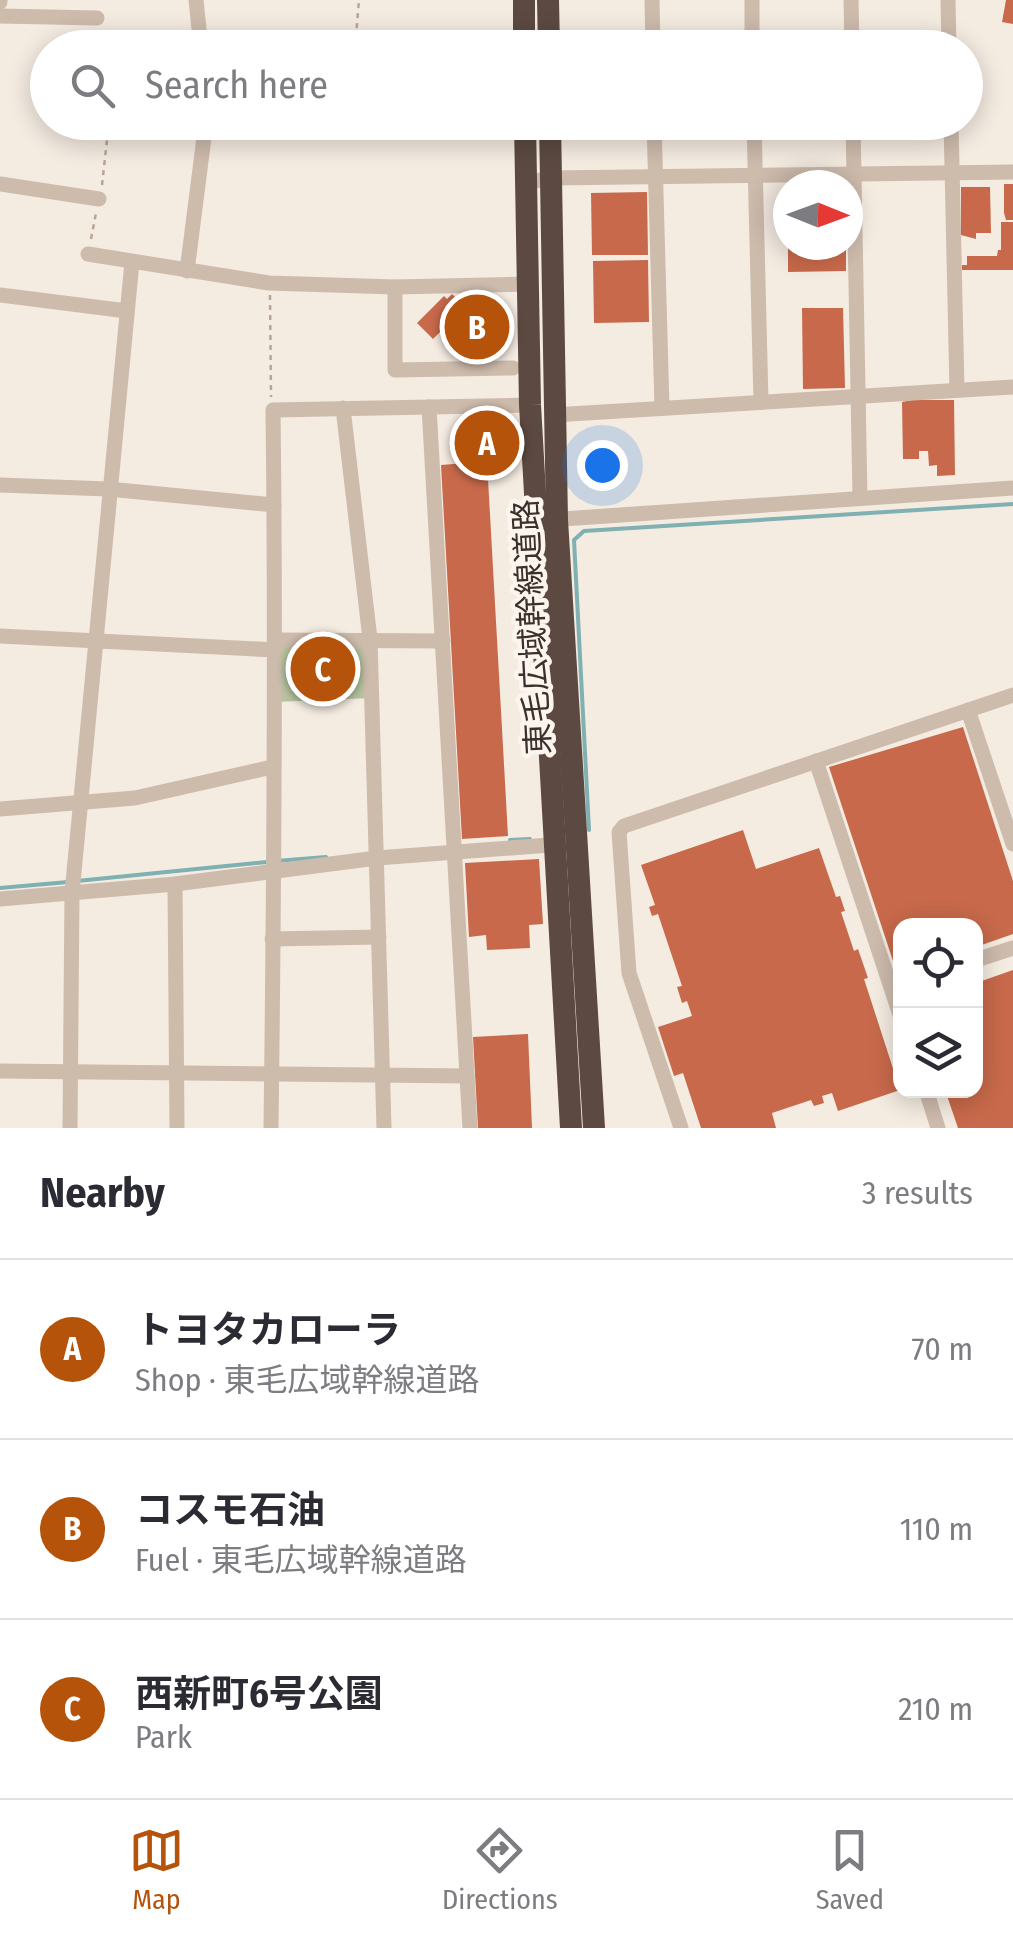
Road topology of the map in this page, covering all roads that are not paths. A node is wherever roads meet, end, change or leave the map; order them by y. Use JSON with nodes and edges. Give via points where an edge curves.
{"nodes":[{"id":1,"x":196,"y":0,"type":"edge"},
{"id":2,"x":524,"y":0,"type":"edge"},
{"id":3,"x":548,"y":0,"type":"edge"},
{"id":4,"x":652,"y":0,"type":"edge"},
{"id":5,"x":752,"y":0,"type":"edge"},
{"id":6,"x":852,"y":0,"type":"edge"},
{"id":7,"x":948,"y":0,"type":"edge"},
{"id":8,"x":0,"y":16,"type":"edge"},
{"id":9,"x":97,"y":18,"type":"road end"},
{"id":10,"x":199,"y":30,"type":"edge"},
{"id":11,"x":524,"y":30,"type":"edge"},
{"id":12,"x":549,"y":30,"type":"edge"},
{"id":13,"x":653,"y":30,"type":"edge"},
{"id":14,"x":752,"y":30,"type":"edge"},
{"id":15,"x":852,"y":30,"type":"edge"},
{"id":16,"x":949,"y":30,"type":"edge"},
{"id":17,"x":204,"y":140,"type":"edge"},
{"id":18,"x":525,"y":140,"type":"edge"},
{"id":19,"x":550,"y":140,"type":"edge"},
{"id":20,"x":655,"y":140,"type":"edge"},
{"id":21,"x":754,"y":140,"type":"edge"},
{"id":22,"x":853,"y":140,"type":"edge"},
{"id":23,"x":951,"y":140,"type":"edge"},
{"id":24,"x":854,"y":170,"type":"edge"},
{"id":25,"x":1013,"y":172,"type":"edge"},
{"id":26,"x":952,"y":173,"type":"junction"},
{"id":27,"x":863,"y":174,"type":"edge"},
{"id":28,"x":656,"y":176,"type":"junction"},
{"id":29,"x":755,"y":176,"type":"junction"},
{"id":30,"x":773,"y":176,"type":"edge"},
{"id":31,"x":551,"y":178,"type":"junction"},
{"id":32,"x":526,"y":183,"type":"junction"},
{"id":33,"x":0,"y":184,"type":"edge"},
{"id":34,"x":99,"y":199,"type":"dead end"},
{"id":35,"x":88,"y":254,"type":"dead end"},
{"id":36,"x":856,"y":260,"type":"edge"},
{"id":37,"x":132,"y":262,"type":"junction"},
{"id":38,"x":187,"y":271,"type":"junction"},
{"id":39,"x":527,"y":284,"type":"junction"},
{"id":40,"x":395,"y":287,"type":"junction"},
{"id":41,"x":0,"y":295,"type":"edge"},
{"id":42,"x":127,"y":311,"type":"junction"},
{"id":43,"x":513,"y":368,"type":"dead end"},
{"id":44,"x":1013,"y":387,"type":"edge"},
{"id":45,"x":957,"y":390,"type":"junction"},
{"id":46,"x":858,"y":396,"type":"junction"},
{"id":47,"x":761,"y":402,"type":"junction"},
{"id":48,"x":530,"y":406,"type":"junction"},
{"id":49,"x":429,"y":407,"type":"junction"},
{"id":50,"x":343,"y":408,"type":"junction"},
{"id":51,"x":662,"y":408,"type":"junction"},
{"id":52,"x":553,"y":415,"type":"junction"},
{"id":53,"x":0,"y":485,"type":"edge"},
{"id":54,"x":1013,"y":488,"type":"edge"},
{"id":55,"x":108,"y":490,"type":"junction"},
{"id":56,"x":860,"y":498,"type":"junction"},
{"id":57,"x":274,"y":504,"type":"junction"},
{"id":58,"x":546,"y":520,"type":"junction"},
{"id":59,"x":0,"y":636,"type":"edge"},
{"id":60,"x":370,"y":639,"type":"junction"},
{"id":61,"x":443,"y":641,"type":"junction"},
{"id":62,"x":94,"y":642,"type":"junction"},
{"id":63,"x":276,"y":645,"type":"junction"},
{"id":64,"x":1013,"y":694,"type":"edge"},
{"id":65,"x":968,"y":710,"type":"junction"},
{"id":66,"x":816,"y":761,"type":"junction"},
{"id":67,"x":272,"y":767,"type":"junction"},
{"id":68,"x":81,"y":801,"type":"junction"},
{"id":69,"x":0,"y":809,"type":"edge"},
{"id":70,"x":565,"y":844,"type":"junction"},
{"id":71,"x":1013,"y":844,"type":"edge"},
{"id":72,"x":456,"y":852,"type":"junction"},
{"id":73,"x":378,"y":858,"type":"junction"},
{"id":74,"x":274,"y":870,"type":"junction"},
{"id":75,"x":175,"y":884,"type":"junction"},
{"id":76,"x":72,"y":893,"type":"junction"},
{"id":77,"x":0,"y":899,"type":"edge"},
{"id":78,"x":379,"y":937,"type":"junction"},
{"id":79,"x":272,"y":939,"type":"junction"},
{"id":80,"x":1013,"y":948,"type":"edge"},
{"id":81,"x":983,"y":958,"type":"edge"},
{"id":82,"x":893,"y":979,"type":"edge"},
{"id":83,"x":0,"y":1070,"type":"edge"},
{"id":84,"x":70,"y":1071,"type":"junction"},
{"id":85,"x":177,"y":1072,"type":"junction"},
{"id":86,"x":272,"y":1073,"type":"junction"},
{"id":87,"x":383,"y":1076,"type":"junction"},
{"id":88,"x":467,"y":1076,"type":"junction"},
{"id":89,"x":929,"y":1098,"type":"edge"},
{"id":90,"x":70,"y":1128,"type":"edge"},
{"id":91,"x":177,"y":1128,"type":"edge"},
{"id":92,"x":271,"y":1128,"type":"edge"},
{"id":93,"x":384,"y":1128,"type":"edge"},
{"id":94,"x":470,"y":1128,"type":"edge"},
{"id":95,"x":571,"y":1128,"type":"edge"},
{"id":96,"x":594,"y":1128,"type":"edge"},
{"id":97,"x":681,"y":1128,"type":"edge"},
{"id":98,"x":938,"y":1128,"type":"edge"}],
"edges":[{"from":1,"to":10,"type":"street"},
{"from":2,"to":11,"type":"highway"},
{"from":3,"to":12,"type":"highway"},
{"from":4,"to":13,"type":"street"},
{"from":5,"to":14,"type":"street"},
{"from":6,"to":15,"type":"street"},
{"from":7,"to":16,"type":"street"},
{"from":8,"to":9,"type":"street"},
{"from":17,"to":38,"type":"street"},
{"from":18,"to":32,"type":"highway","name":"東毛広域幹線道路"},
{"from":19,"to":31,"type":"highway","name":"東毛広域幹線道路"},
{"from":20,"to":28,"type":"street"},
{"from":21,"to":29,"type":"street"},
{"from":22,"to":24,"type":"street"},
{"from":23,"to":26,"type":"street"},
{"from":25,"to":26,"type":"street"},
{"from":26,"to":27,"type":"street"},
{"from":26,"to":45,"type":"street"},
{"from":28,"to":29,"type":"street"},
{"from":28,"to":31,"type":"street"},
{"from":28,"to":51,"type":"street"},
{"from":29,"to":30,"type":"street"},
{"from":29,"to":47,"type":"street"},
{"from":31,"to":32,"type":"street"},
{"from":31,"to":52,"type":"highway","name":"東毛広域幹線道路"},
{"from":32,"to":39,"type":"highway","name":"東毛広域幹線道路"},
{"from":33,"to":34,"type":"street"},
{"from":35,"to":37,"type":"street"},
{"from":36,"to":46,"type":"street"},
{"from":37,"to":38,"type":"street"},
{"from":37,"to":42,"type":"street"},
{"from":38,"to":40,"type":"street","via":[[270,283]]},
{"from":39,"to":40,"type":"street"},
{"from":39,"to":48,"type":"highway","name":"東毛広域幹線道路"},
{"from":40,"to":43,"type":"street","via":[[395,370]]},
{"from":41,"to":42,"type":"street"},
{"from":42,"to":55,"type":"street"},
{"from":44,"to":45,"type":"street"},
{"from":45,"to":46,"type":"street"},
{"from":46,"to":47,"type":"street"},
{"from":46,"to":56,"type":"street"},
{"from":47,"to":51,"type":"street"},
{"from":48,"to":49,"type":"street"},
{"from":48,"to":58,"type":"highway","name":"東毛広域幹線道路"},
{"from":49,"to":50,"type":"street"},
{"from":49,"to":61,"type":"street"},
{"from":50,"to":57,"type":"street","via":[[273,410]]},
{"from":50,"to":60,"type":"street"},
{"from":51,"to":52,"type":"street"},
{"from":52,"to":58,"type":"highway","name":"東毛広域幹線道路"},
{"from":53,"to":55,"type":"street"},
{"from":54,"to":56,"type":"street"},
{"from":55,"to":57,"type":"street"},
{"from":55,"to":62,"type":"street"},
{"from":56,"to":58,"type":"street"},
{"from":57,"to":63,"type":"street"},
{"from":58,"to":70,"type":"highway","name":"東毛広域幹線道路"},
{"from":59,"to":62,"type":"street"},
{"from":60,"to":61,"type":"street"},
{"from":60,"to":63,"type":"street"},
{"from":60,"to":73,"type":"street"},
{"from":61,"to":72,"type":"street"},
{"from":62,"to":63,"type":"street"},
{"from":62,"to":68,"type":"street"},
{"from":63,"to":67,"type":"street"},
{"from":64,"to":65,"type":"street"},
{"from":65,"to":66,"type":"street"},
{"from":65,"to":71,"type":"street"},
{"from":66,"to":82,"type":"street"},
{"from":66,"to":97,"type":"street","via":[[619,832],[629,973]]},
{"from":67,"to":68,"type":"street","via":[[135,798]]},
{"from":67,"to":74,"type":"street"},
{"from":68,"to":69,"type":"street"},
{"from":68,"to":76,"type":"street"},
{"from":70,"to":72,"type":"street"},
{"from":70,"to":95,"type":"highway","name":"東毛広域幹線道路"},
{"from":70,"to":96,"type":"highway","name":"東毛広域幹線道路"},
{"from":72,"to":73,"type":"street"},
{"from":72,"to":88,"type":"street"},
{"from":73,"to":74,"type":"street"},
{"from":73,"to":78,"type":"street"},
{"from":74,"to":75,"type":"street"},
{"from":74,"to":79,"type":"street"},
{"from":75,"to":76,"type":"street"},
{"from":75,"to":85,"type":"street"},
{"from":76,"to":77,"type":"street"},
{"from":76,"to":84,"type":"street"},
{"from":78,"to":79,"type":"street"},
{"from":78,"to":87,"type":"street"},
{"from":79,"to":86,"type":"street"},
{"from":80,"to":81,"type":"street"},
{"from":83,"to":84,"type":"street"},
{"from":84,"to":85,"type":"street"},
{"from":84,"to":90,"type":"street"},
{"from":85,"to":86,"type":"street"},
{"from":85,"to":91,"type":"street"},
{"from":86,"to":87,"type":"street"},
{"from":86,"to":92,"type":"street"},
{"from":87,"to":88,"type":"street"},
{"from":87,"to":93,"type":"street"},
{"from":88,"to":94,"type":"street"},
{"from":89,"to":98,"type":"street"}]}
